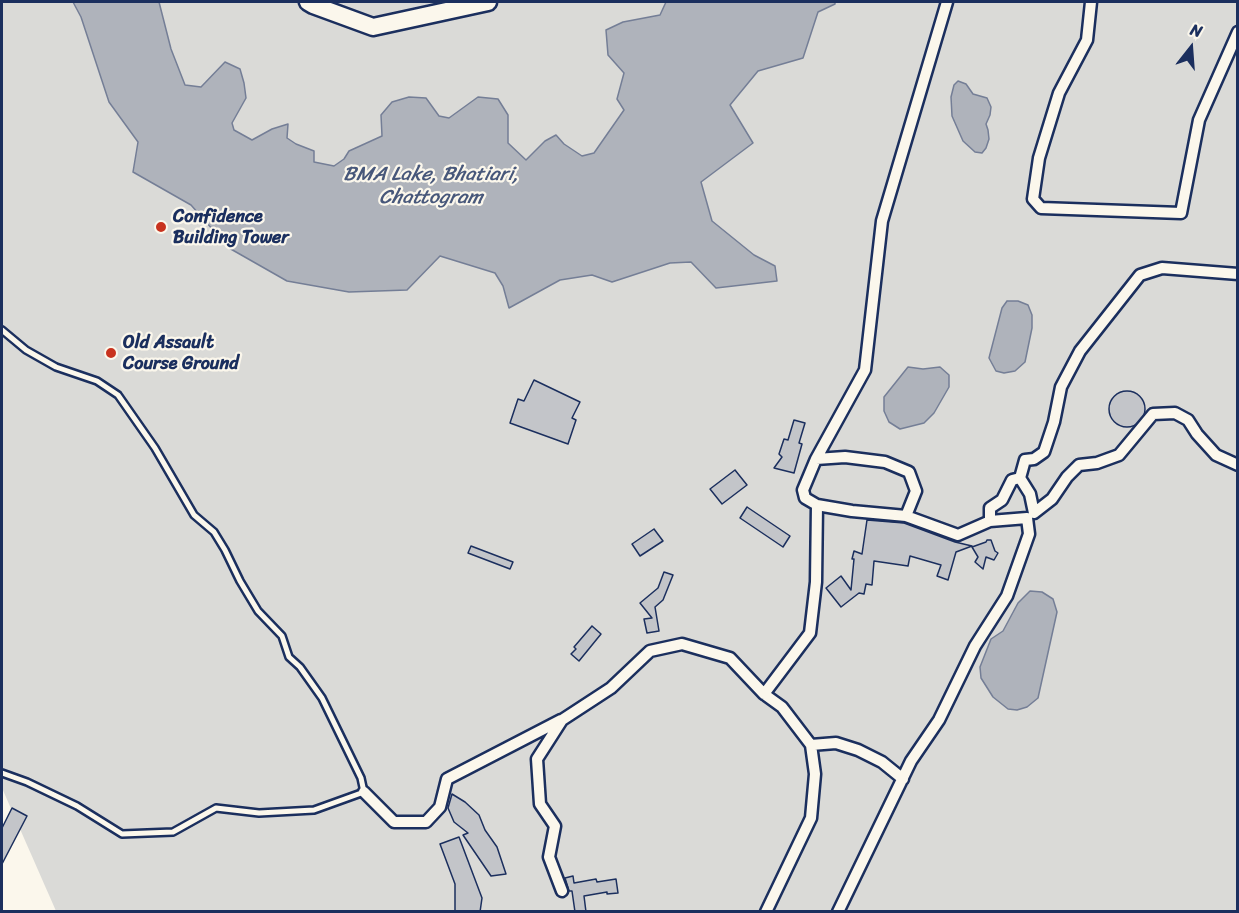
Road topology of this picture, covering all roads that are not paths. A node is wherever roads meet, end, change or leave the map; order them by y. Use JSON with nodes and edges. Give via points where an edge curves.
{"nodes":[{"id":1,"x":308,"y":2,"type":"edge"},
{"id":2,"x":488,"y":2,"type":"edge"},
{"id":3,"x":947,"y":2,"type":"edge"},
{"id":4,"x":1091,"y":2,"type":"edge"},
{"id":5,"x":1238,"y":32,"type":"edge"},
{"id":6,"x":1238,"y":274,"type":"edge"},
{"id":7,"x":2,"y":330,"type":"edge"},
{"id":8,"x":816,"y":459,"type":"junction"},
{"id":9,"x":1238,"y":465,"type":"edge"},
{"id":10,"x":1020,"y":478,"type":"junction"},
{"id":11,"x":817,"y":505,"type":"junction"},
{"id":12,"x":1031,"y":515,"type":"junction"},
{"id":13,"x":906,"y":516,"type":"junction"},
{"id":14,"x":990,"y":520,"type":"junction"},
{"id":15,"x":764,"y":694,"type":"junction"},
{"id":16,"x":562,"y":720,"type":"junction"},
{"id":17,"x":811,"y":745,"type":"junction"},
{"id":18,"x":2,"y":773,"type":"edge"},
{"id":19,"x":903,"y":779,"type":"junction"},
{"id":20,"x":364,"y":792,"type":"junction"},
{"id":21,"x":562,"y":891,"type":"dead end"},
{"id":22,"x":766,"y":912,"type":"edge"},
{"id":23,"x":838,"y":912,"type":"edge"}],
"edges":[{"from":1,"to":2,"type":"main road","via":[[373,27]]},
{"from":3,"to":8,"type":"street","via":[[882,220],[865,370]]},
{"from":4,"to":5,"type":"street","via":[[1087,40],[1059,93],[1039,158],[1034,198],[1041,208],[1180,213],[1199,120]]},
{"from":6,"to":10,"type":"street","via":[[1162,268],[1140,275],[1080,351],[1061,387],[1044,452],[1025,460]]},
{"from":7,"to":20,"type":"lane","via":[[56,367],[97,381],[118,395],[194,515],[214,532],[258,611],[282,636],[290,657],[322,698]]},
{"from":8,"to":11,"type":"street","via":[[803,490],[805,498]]},
{"from":8,"to":13,"type":"street","via":[[844,457],[885,462],[909,472],[916,491]]},
{"from":9,"to":12,"type":"street","via":[[1216,455],[1188,420],[1175,413],[1153,414],[1119,455],[1078,465],[1052,499]]},
{"from":10,"to":12,"type":"street","via":[[1030,494]]},
{"from":10,"to":14,"type":"street","via":[[1012,480],[1002,500],[990,508]]},
{"from":11,"to":13,"type":"street"},
{"from":11,"to":15,"type":"street","via":[[816,582],[810,633]]},
{"from":12,"to":14,"type":"street"},
{"from":12,"to":19,"type":"street","via":[[1029,534],[1007,596],[975,646],[939,720]]},
{"from":13,"to":14,"type":"street","via":[[958,535]]},
{"from":15,"to":16,"type":"street","via":[[730,658],[682,644],[650,651],[611,688]]},
{"from":15,"to":17,"type":"street","via":[[782,707]]},
{"from":16,"to":20,"type":"street","via":[[447,779],[440,807],[426,822],[394,822]]},
{"from":16,"to":21,"type":"street","via":[[537,759],[540,804],[555,826],[549,857]]},
{"from":17,"to":19,"type":"street","via":[[836,743],[858,750]]},
{"from":17,"to":22,"type":"street","via":[[815,774],[811,818]]},
{"from":18,"to":20,"type":"lane","via":[[77,806],[122,834],[173,832],[216,808],[259,813],[314,810]]},
{"from":19,"to":23,"type":"street"}]}
